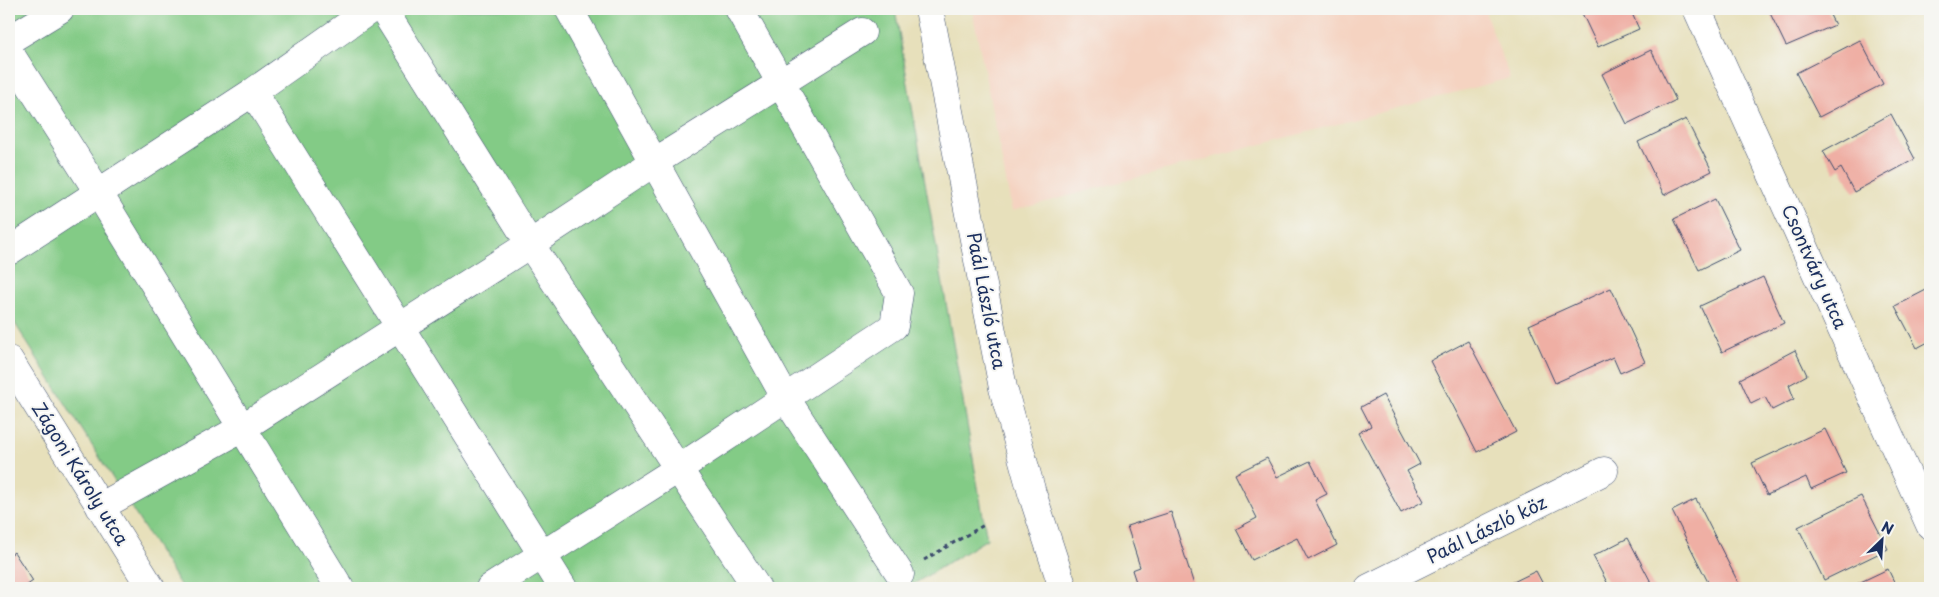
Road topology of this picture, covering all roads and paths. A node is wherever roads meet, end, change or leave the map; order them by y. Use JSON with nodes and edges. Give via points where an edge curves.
{"nodes":[{"id":1,"x":60,"y":9,"type":"edge"},
{"id":2,"x":371,"y":9,"type":"edge"},
{"id":3,"x":383,"y":9,"type":"edge"},
{"id":4,"x":569,"y":9,"type":"edge"},
{"id":5,"x":740,"y":9,"type":"edge"},
{"id":6,"x":929,"y":9,"type":"edge"},
{"id":7,"x":1697,"y":9,"type":"edge"},
{"id":8,"x":862,"y":32,"type":"dead end"},
{"id":9,"x":9,"y":40,"type":"edge"},
{"id":10,"x":9,"y":52,"type":"edge"},
{"id":11,"x":781,"y":81,"type":"junction"},
{"id":12,"x":253,"y":92,"type":"junction"},
{"id":13,"x":653,"y":163,"type":"junction"},
{"id":14,"x":98,"y":192,"type":"junction"},
{"id":15,"x":530,"y":244,"type":"junction"},
{"id":16,"x":9,"y":251,"type":"edge"},
{"id":17,"x":400,"y":325,"type":"junction"},
{"id":18,"x":9,"y":360,"type":"edge"},
{"id":19,"x":785,"y":397,"type":"junction"},
{"id":20,"x":242,"y":428,"type":"junction"},
{"id":21,"x":678,"y":469,"type":"junction"},
{"id":22,"x":1604,"y":471,"type":"dead end"},
{"id":23,"x":100,"y":506,"type":"junction"},
{"id":24,"x":984,"y":525,"type":"dead end"},
{"id":25,"x":1930,"y":525,"type":"edge"},
{"id":26,"x":542,"y":555,"type":"junction"},
{"id":27,"x":900,"y":574,"type":"joint"},
{"id":28,"x":151,"y":588,"type":"edge"},
{"id":29,"x":340,"y":588,"type":"edge"},
{"id":30,"x":490,"y":588,"type":"edge"},
{"id":31,"x":563,"y":588,"type":"edge"},
{"id":32,"x":757,"y":588,"type":"edge"},
{"id":33,"x":1063,"y":588,"type":"edge"},
{"id":34,"x":1369,"y":588,"type":"edge"}],
"edges":[{"from":1,"to":9,"type":"street"},
{"from":2,"to":12,"type":"street"},
{"from":3,"to":15,"type":"street"},
{"from":4,"to":13,"type":"street"},
{"from":5,"to":11,"type":"street"},
{"from":6,"to":33,"type":"street","name":"Paál László utca","via":[[1003,388]]},
{"from":7,"to":25,"type":"street","name":"Csontváry utca"},
{"from":8,"to":11,"type":"street"},
{"from":10,"to":14,"type":"street"},
{"from":11,"to":13,"type":"street"},
{"from":11,"to":19,"type":"street","via":[[900,293],[894,326]]},
{"from":12,"to":14,"type":"street"},
{"from":12,"to":17,"type":"street"},
{"from":13,"to":15,"type":"street"},
{"from":13,"to":19,"type":"street"},
{"from":14,"to":16,"type":"street"},
{"from":14,"to":20,"type":"street"},
{"from":15,"to":17,"type":"street"},
{"from":15,"to":21,"type":"street"},
{"from":17,"to":20,"type":"street"},
{"from":17,"to":26,"type":"street"},
{"from":18,"to":23,"type":"street","name":"Zágoni Károly utca"},
{"from":19,"to":21,"type":"street"},
{"from":19,"to":27,"type":"street"},
{"from":20,"to":23,"type":"street"},
{"from":20,"to":29,"type":"street"},
{"from":21,"to":26,"type":"street"},
{"from":21,"to":32,"type":"street"},
{"from":22,"to":34,"type":"street","name":"Paál László köz"},
{"from":23,"to":28,"type":"street","name":"Zágoni Károly utca"},
{"from":24,"to":27,"type":"path"},
{"from":26,"to":30,"type":"street"},
{"from":26,"to":31,"type":"street"}]}
